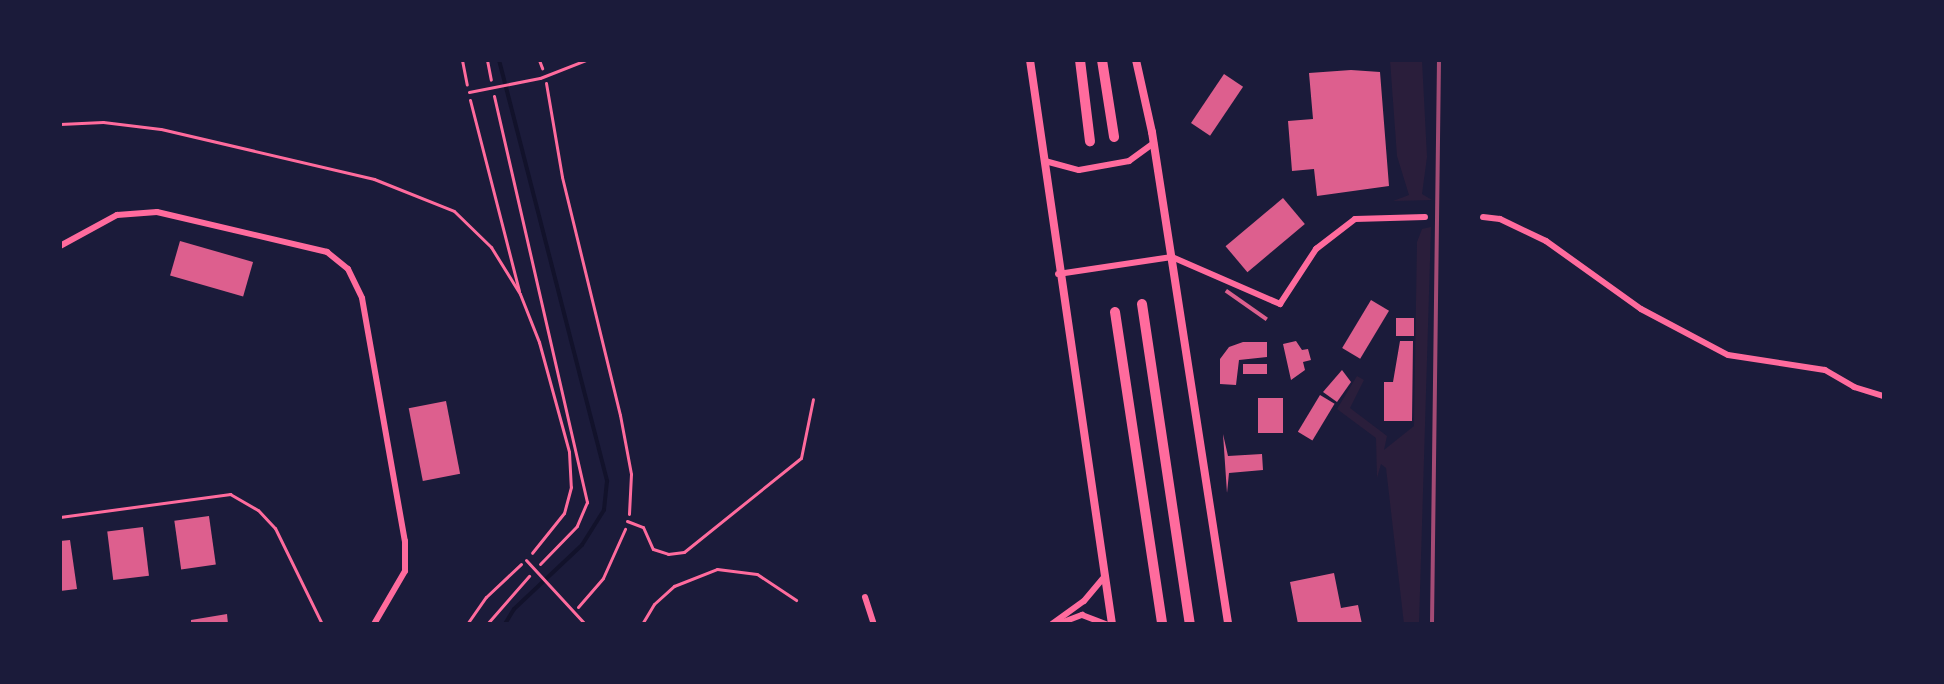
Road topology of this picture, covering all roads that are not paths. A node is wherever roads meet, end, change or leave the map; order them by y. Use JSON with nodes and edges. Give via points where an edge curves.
{"nodes":[{"id":1,"x":586,"y":60,"type":"edge"},
{"id":2,"x":1030,"y":60,"type":"edge"},
{"id":3,"x":1080,"y":60,"type":"edge"},
{"id":4,"x":1102,"y":60,"type":"edge"},
{"id":5,"x":1136,"y":60,"type":"edge"},
{"id":6,"x":471,"y":92,"type":"road end"},
{"id":7,"x":1114,"y":137,"type":"dead end"},
{"id":8,"x":1090,"y":141,"type":"dead end"},
{"id":9,"x":1154,"y":143,"type":"junction"},
{"id":10,"x":1041,"y":159,"type":"junction"},
{"id":11,"x":1425,"y":217,"type":"dead end"},
{"id":12,"x":1483,"y":217,"type":"dead end"},
{"id":13,"x":60,"y":246,"type":"edge"},
{"id":14,"x":1172,"y":257,"type":"junction"},
{"id":15,"x":1058,"y":274,"type":"junction"},
{"id":16,"x":1142,"y":304,"type":"dead end"},
{"id":17,"x":1115,"y":312,"type":"dead end"},
{"id":18,"x":1884,"y":396,"type":"edge"},
{"id":19,"x":813,"y":399,"type":"dead end"},
{"id":20,"x":60,"y":517,"type":"edge"},
{"id":21,"x":627,"y":521,"type":"road end"},
{"id":22,"x":526,"y":560,"type":"road end"},
{"id":23,"x":1105,"y":576,"type":"junction"},
{"id":24,"x":865,"y":597,"type":"dead end"},
{"id":25,"x":796,"y":600,"type":"dead end"},
{"id":26,"x":322,"y":624,"type":"edge"},
{"id":27,"x":374,"y":624,"type":"edge"},
{"id":28,"x":585,"y":624,"type":"edge"},
{"id":29,"x":642,"y":624,"type":"edge"},
{"id":30,"x":874,"y":624,"type":"edge"},
{"id":31,"x":1055,"y":624,"type":"edge"},
{"id":32,"x":1106,"y":624,"type":"edge"},
{"id":33,"x":1112,"y":624,"type":"edge"},
{"id":34,"x":1162,"y":624,"type":"edge"},
{"id":35,"x":1190,"y":624,"type":"edge"},
{"id":36,"x":1228,"y":624,"type":"edge"}],
"edges":[{"from":1,"to":6,"type":"lane","via":[[543,77]]},
{"from":2,"to":10,"type":"street"},
{"from":3,"to":8,"type":"highway"},
{"from":4,"to":7,"type":"highway"},
{"from":5,"to":9,"type":"street"},
{"from":9,"to":10,"type":"street","via":[[1129,161],[1079,170]]},
{"from":9,"to":14,"type":"street"},
{"from":10,"to":15,"type":"street"},
{"from":11,"to":14,"type":"street","via":[[1355,219],[1316,249],[1280,304]]},
{"from":12,"to":18,"type":"street","via":[[1500,219],[1546,241],[1641,309],[1728,355],[1825,370]]},
{"from":13,"to":27,"type":"street","via":[[117,215],[157,212],[327,252],[348,269],[362,298],[405,541],[405,571]]},
{"from":14,"to":15,"type":"street"},
{"from":14,"to":36,"type":"street"},
{"from":15,"to":23,"type":"street"},
{"from":16,"to":35,"type":"highway"},
{"from":17,"to":34,"type":"highway"},
{"from":19,"to":21,"type":"lane","via":[[801,458],[684,552],[653,549],[643,527]]},
{"from":20,"to":26,"type":"lane","via":[[230,494],[258,510],[275,528]]},
{"from":22,"to":28,"type":"lane"},
{"from":23,"to":31,"type":"street"},
{"from":23,"to":33,"type":"street"},
{"from":24,"to":30,"type":"street"},
{"from":25,"to":29,"type":"lane","via":[[757,574],[717,569],[674,586]]},
{"from":31,"to":32,"type":"street","via":[[1082,615]]}]}
